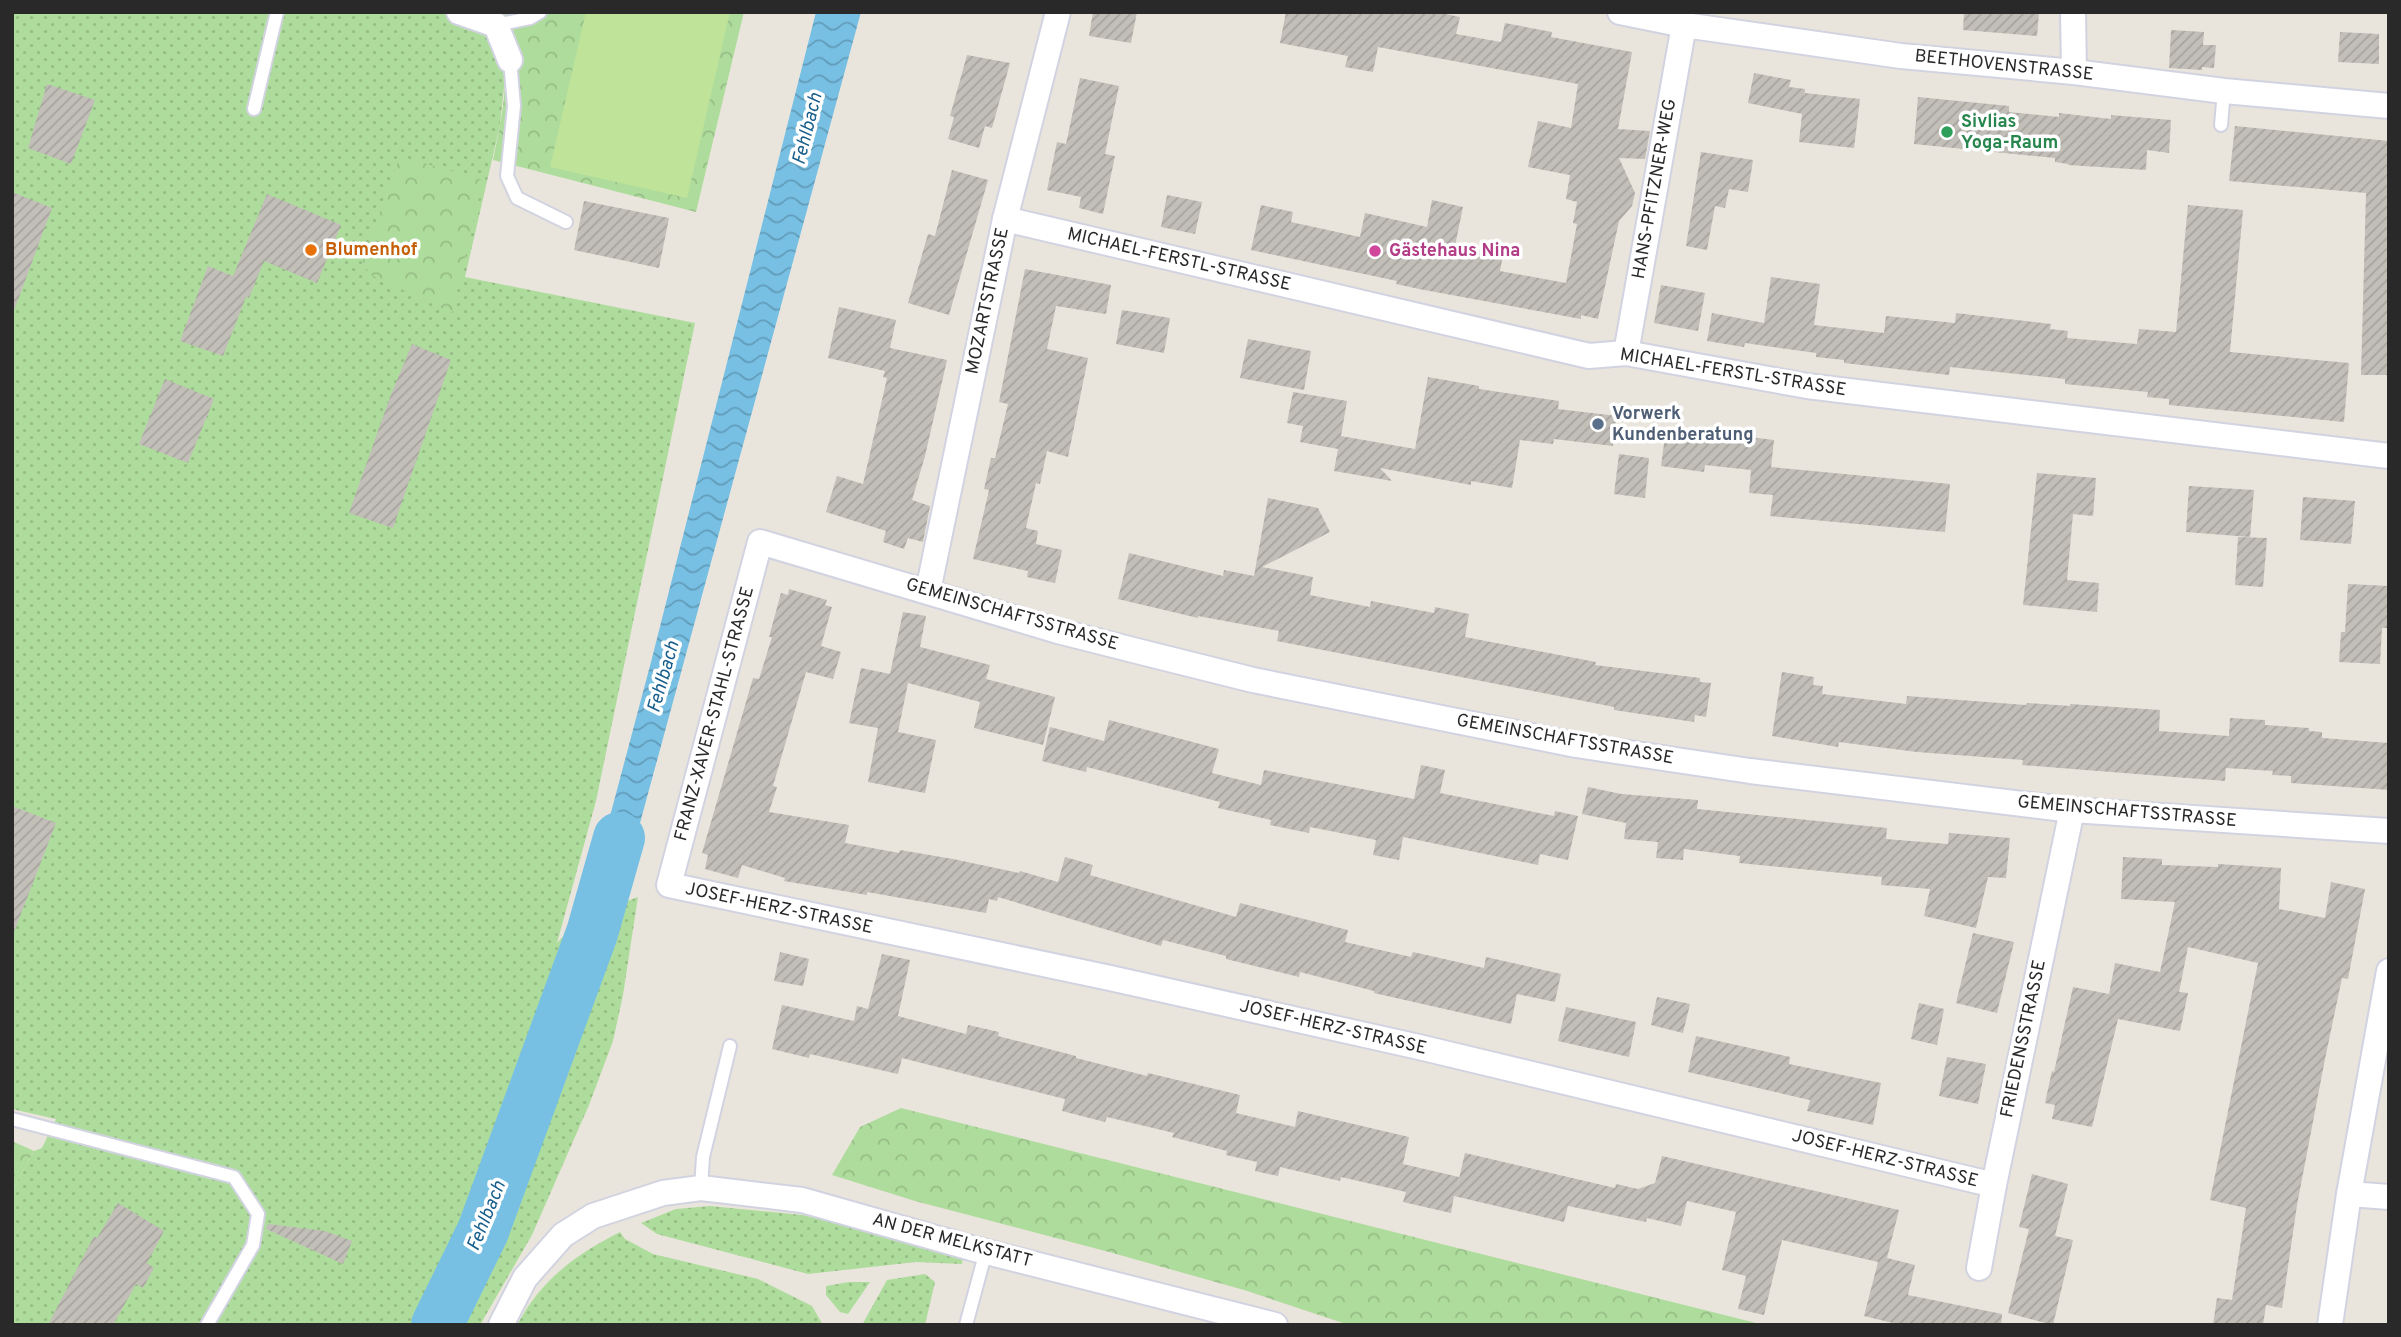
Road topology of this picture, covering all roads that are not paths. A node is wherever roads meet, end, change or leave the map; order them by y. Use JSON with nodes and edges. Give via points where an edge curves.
{"nodes":[{"id":1,"x":276,"y":12,"type":"edge"},
{"id":2,"x":459,"y":12,"type":"edge"},
{"id":3,"x":540,"y":12,"type":"edge"},
{"id":4,"x":1058,"y":12,"type":"edge"},
{"id":5,"x":1620,"y":12,"type":"edge"},
{"id":6,"x":2073,"y":12,"type":"edge"},
{"id":7,"x":496,"y":25,"type":"junction"},
{"id":8,"x":1684,"y":25,"type":"junction"},
{"id":9,"x":510,"y":60,"type":"joint"},
{"id":10,"x":2074,"y":72,"type":"junction"},
{"id":11,"x":2224,"y":91,"type":"junction"},
{"id":12,"x":2389,"y":106,"type":"edge"},
{"id":13,"x":254,"y":109,"type":"dead end"},
{"id":14,"x":2221,"y":125,"type":"dead end"},
{"id":15,"x":1005,"y":219,"type":"junction"},
{"id":16,"x":566,"y":222,"type":"dead end"},
{"id":17,"x":1626,"y":353,"type":"junction"},
{"id":18,"x":2389,"y":456,"type":"edge"},
{"id":19,"x":760,"y":542,"type":"joint"},
{"id":20,"x":928,"y":591,"type":"junction"},
{"id":21,"x":2072,"y":810,"type":"junction"},
{"id":22,"x":2389,"y":831,"type":"edge"},
{"id":23,"x":669,"y":886,"type":"joint"},
{"id":24,"x":2389,"y":971,"type":"edge"},
{"id":25,"x":730,"y":1046,"type":"dead end"},
{"id":26,"x":12,"y":1119,"type":"edge"},
{"id":27,"x":1994,"y":1185,"type":"junction"},
{"id":28,"x":701,"y":1188,"type":"junction"},
{"id":29,"x":2348,"y":1194,"type":"junction"},
{"id":30,"x":2389,"y":1197,"type":"edge"},
{"id":31,"x":986,"y":1251,"type":"junction"},
{"id":32,"x":1979,"y":1268,"type":"dead end"},
{"id":33,"x":207,"y":1325,"type":"edge"},
{"id":34,"x":500,"y":1325,"type":"edge"},
{"id":35,"x":966,"y":1325,"type":"edge"},
{"id":36,"x":1275,"y":1325,"type":"edge"},
{"id":37,"x":2330,"y":1325,"type":"edge"}],
"edges":[{"from":1,"to":13,"type":"lane"},
{"from":2,"to":7,"type":"street"},
{"from":3,"to":7,"type":"lane"},
{"from":4,"to":15,"type":"street","name":"MOZARTSTRASSE"},
{"from":5,"to":8,"type":"street","name":"BEETHOVENSTRASSE"},
{"from":6,"to":10,"type":"street"},
{"from":7,"to":9,"type":"street"},
{"from":8,"to":10,"type":"street","name":"BEETHOVENSTRASSE","via":[[1901,56]]},
{"from":8,"to":17,"type":"street","name":"HANS-PFITZNER-WEG"},
{"from":9,"to":16,"type":"lane","via":[[514,106],[507,176],[517,198]]},
{"from":10,"to":11,"type":"street","name":"BEETHOVENSTRASSE"},
{"from":11,"to":12,"type":"street","name":"BEETHOVENSTRASSE"},
{"from":11,"to":14,"type":"lane"},
{"from":15,"to":17,"type":"street","name":"MICHAEL-FERSTL-STRASSE","via":[[1589,356]]},
{"from":15,"to":20,"type":"street","name":"MOZARTSTRASSE"},
{"from":17,"to":18,"type":"street","name":"MICHAEL-FERSTL-STRASSE","via":[[1807,386]]},
{"from":19,"to":20,"type":"street","name":"GEMEINSCHAFTSSTRASSE"},
{"from":19,"to":23,"type":"street","name":"FRANZ-XAVER-STAHL-STRASSE"},
{"from":20,"to":21,"type":"street","name":"GEMEINSCHAFTSSTRASSE","via":[[1058,631],[1239,677],[1576,746]]},
{"from":21,"to":22,"type":"street","name":"GEMEINSCHAFTSSTRASSE"},
{"from":21,"to":27,"type":"street","name":"FRIEDENSSTRASSE"},
{"from":23,"to":27,"type":"street","name":"JOSEF-HERZ-STRASSE","via":[[1406,1044]]},
{"from":24,"to":29,"type":"street"},
{"from":25,"to":28,"type":"lane","via":[[703,1157]]},
{"from":26,"to":33,"type":"lane","via":[[234,1177],[258,1214],[253,1245]]},
{"from":27,"to":32,"type":"street","name":"FRIEDENSSTRASSE"},
{"from":28,"to":31,"type":"street","name":"AN DER MELKSTATT","via":[[802,1200]]},
{"from":28,"to":34,"type":"street","name":"AN DER MELKSTATT","via":[[625,1205],[593,1216],[563,1235],[524,1278]]},
{"from":29,"to":30,"type":"street"},
{"from":29,"to":37,"type":"street"},
{"from":31,"to":35,"type":"lane"},
{"from":31,"to":36,"type":"street","name":"AN DER MELKSTATT"}]}
